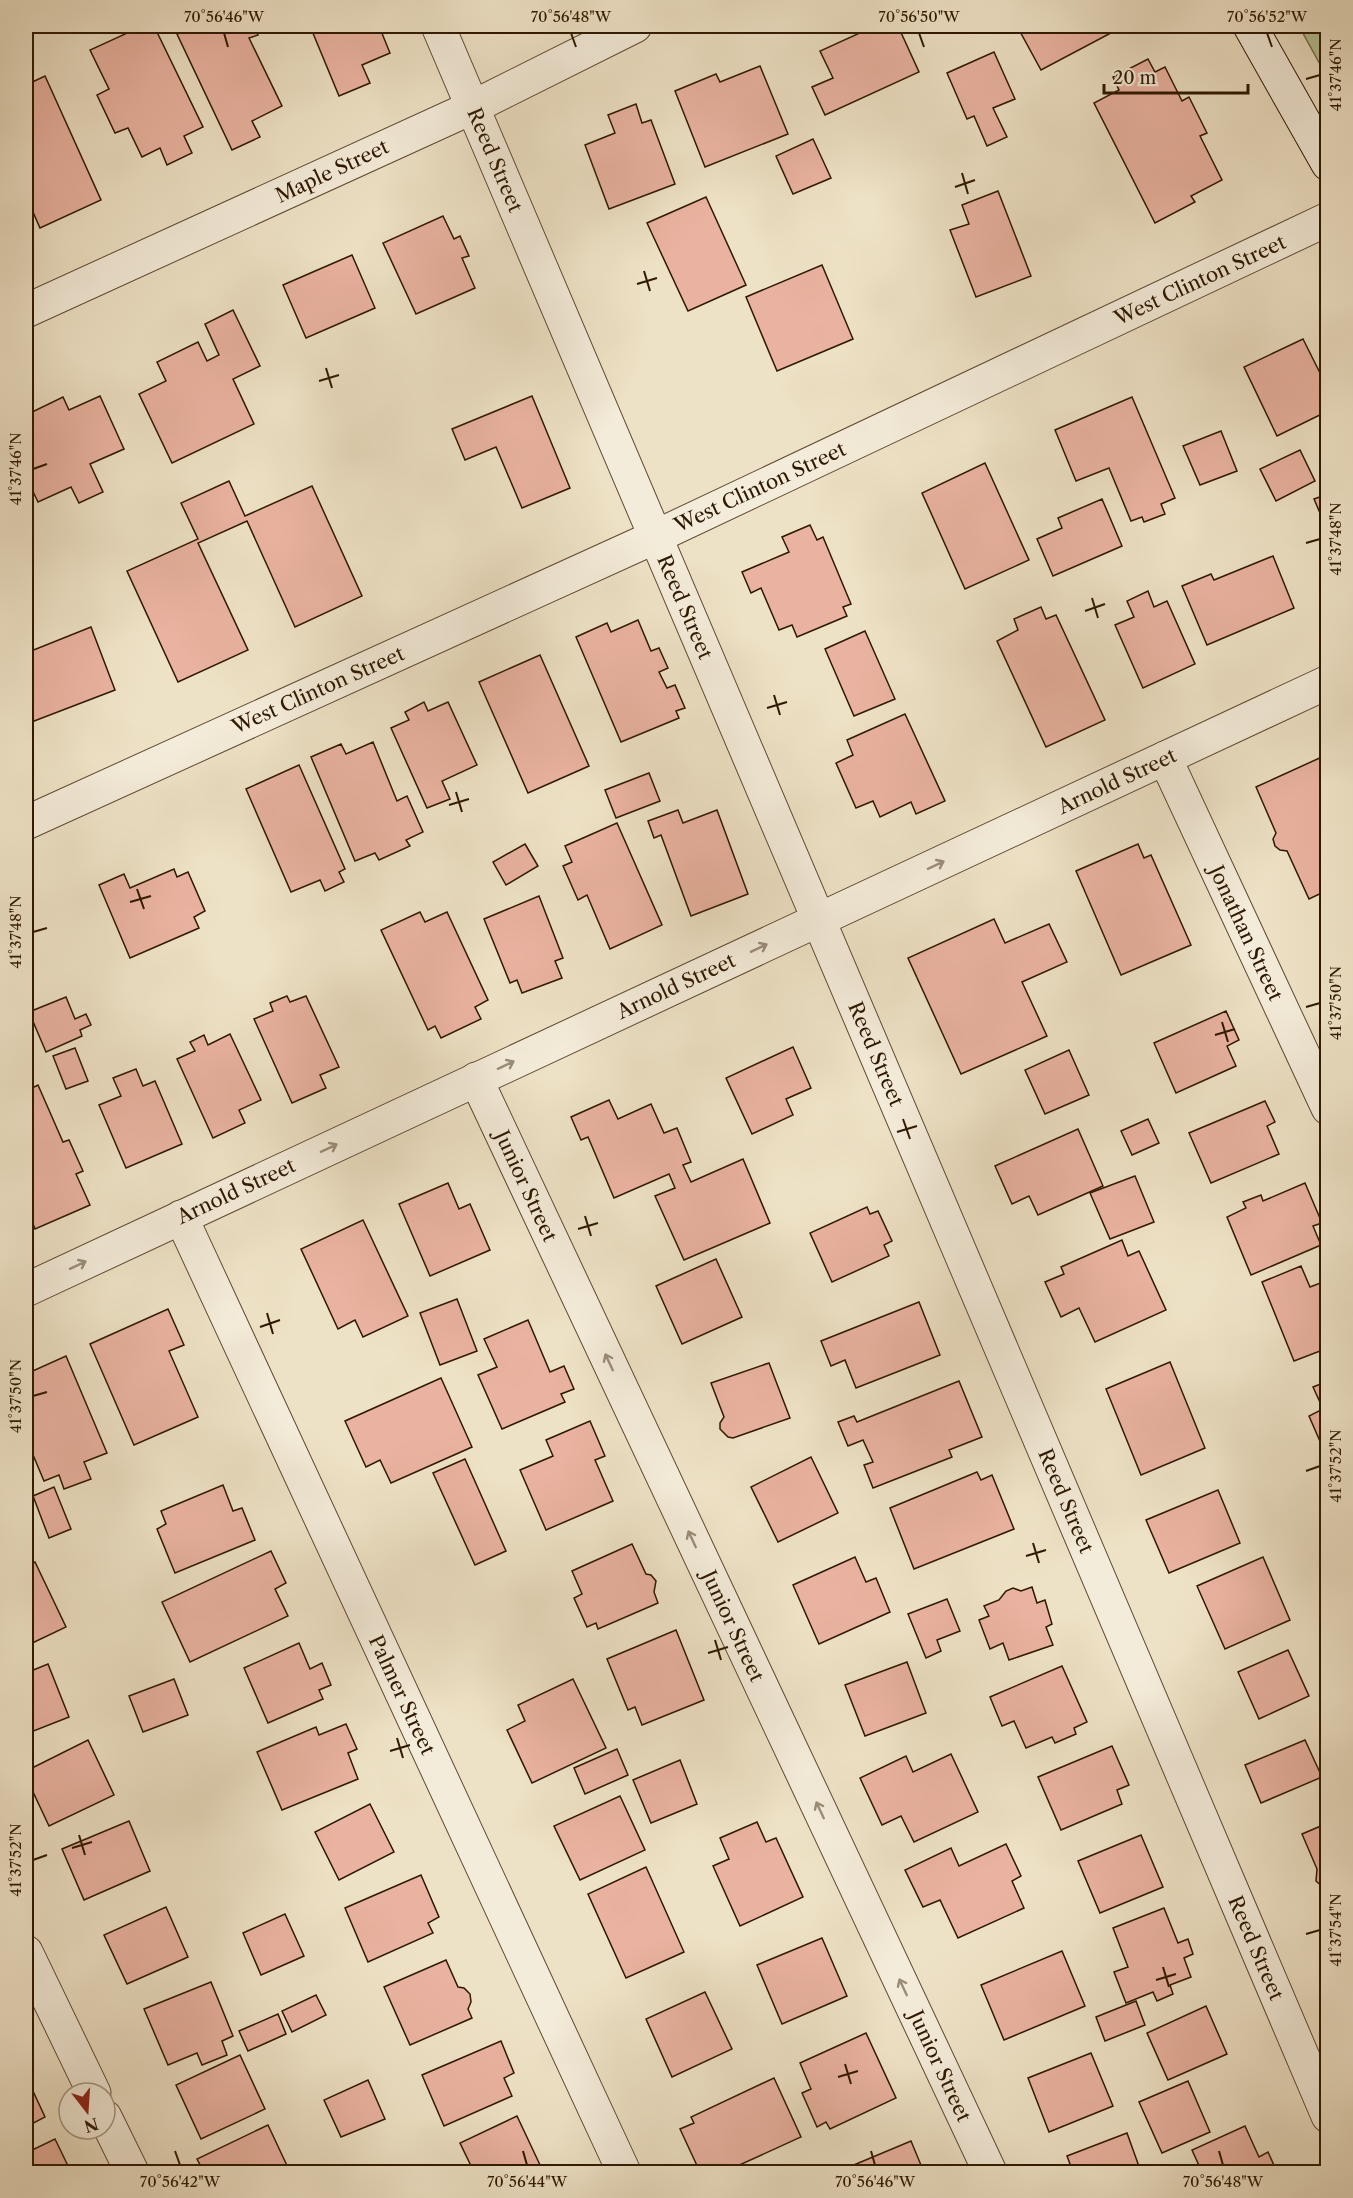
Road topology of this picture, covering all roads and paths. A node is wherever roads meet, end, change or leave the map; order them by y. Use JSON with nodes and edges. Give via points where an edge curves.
{"nodes":[{"id":1,"x":438,"y":26,"type":"edge"},
{"id":2,"x":635,"y":26,"type":"edge"},
{"id":3,"x":1250,"y":26,"type":"edge"},
{"id":4,"x":473,"y":107,"type":"junction"},
{"id":5,"x":1328,"y":164,"type":"edge"},
{"id":6,"x":1328,"y":219,"type":"edge"},
{"id":7,"x":26,"y":311,"type":"edge"},
{"id":8,"x":655,"y":537,"type":"junction"},
{"id":9,"x":1328,"y":682,"type":"edge"},
{"id":10,"x":1165,"y":758,"type":"junction"},
{"id":11,"x":26,"y":823,"type":"edge"},
{"id":12,"x":819,"y":920,"type":"junction"},
{"id":13,"x":476,"y":1079,"type":"junction"},
{"id":14,"x":1328,"y":1108,"type":"edge"},
{"id":15,"x":181,"y":1217,"type":"junction"},
{"id":16,"x":26,"y":1290,"type":"edge"},
{"id":17,"x":26,"y":1952,"type":"edge"},
{"id":18,"x":88,"y":2081,"type":"edge"},
{"id":19,"x":1328,"y":2116,"type":"edge"},
{"id":20,"x":117,"y":2141,"type":"edge"},
{"id":21,"x":132,"y":2172,"type":"edge"},
{"id":22,"x":624,"y":2172,"type":"edge"},
{"id":23,"x":990,"y":2172,"type":"edge"}],
"edges":[{"from":1,"to":4,"type":"street","name":"Reed Street"},
{"from":2,"to":4,"type":"street","name":"Maple Street"},
{"from":3,"to":5,"type":"street"},
{"from":4,"to":7,"type":"street","name":"Maple Street"},
{"from":4,"to":8,"type":"street","name":"Reed Street"},
{"from":6,"to":8,"type":"street","name":"West Clinton Street"},
{"from":8,"to":11,"type":"street","name":"West Clinton Street"},
{"from":8,"to":12,"type":"street","name":"Reed Street"},
{"from":9,"to":10,"type":"street","name":"Arnold Street"},
{"from":12,"to":10,"type":"street","name":"Arnold Street","one_way":true},
{"from":10,"to":14,"type":"street","name":"Jonathan Street"},
{"from":13,"to":12,"type":"street","name":"Arnold Street","one_way":true},
{"from":12,"to":19,"type":"street","name":"Reed Street"},
{"from":15,"to":13,"type":"street","name":"Arnold Street","one_way":true},
{"from":23,"to":13,"type":"street","name":"Junior Street","one_way":true},
{"from":16,"to":15,"type":"street","name":"Arnold Street","one_way":true},
{"from":15,"to":22,"type":"street","name":"Palmer Street"},
{"from":17,"to":18,"type":"street"},
{"from":20,"to":21,"type":"street"}]}
